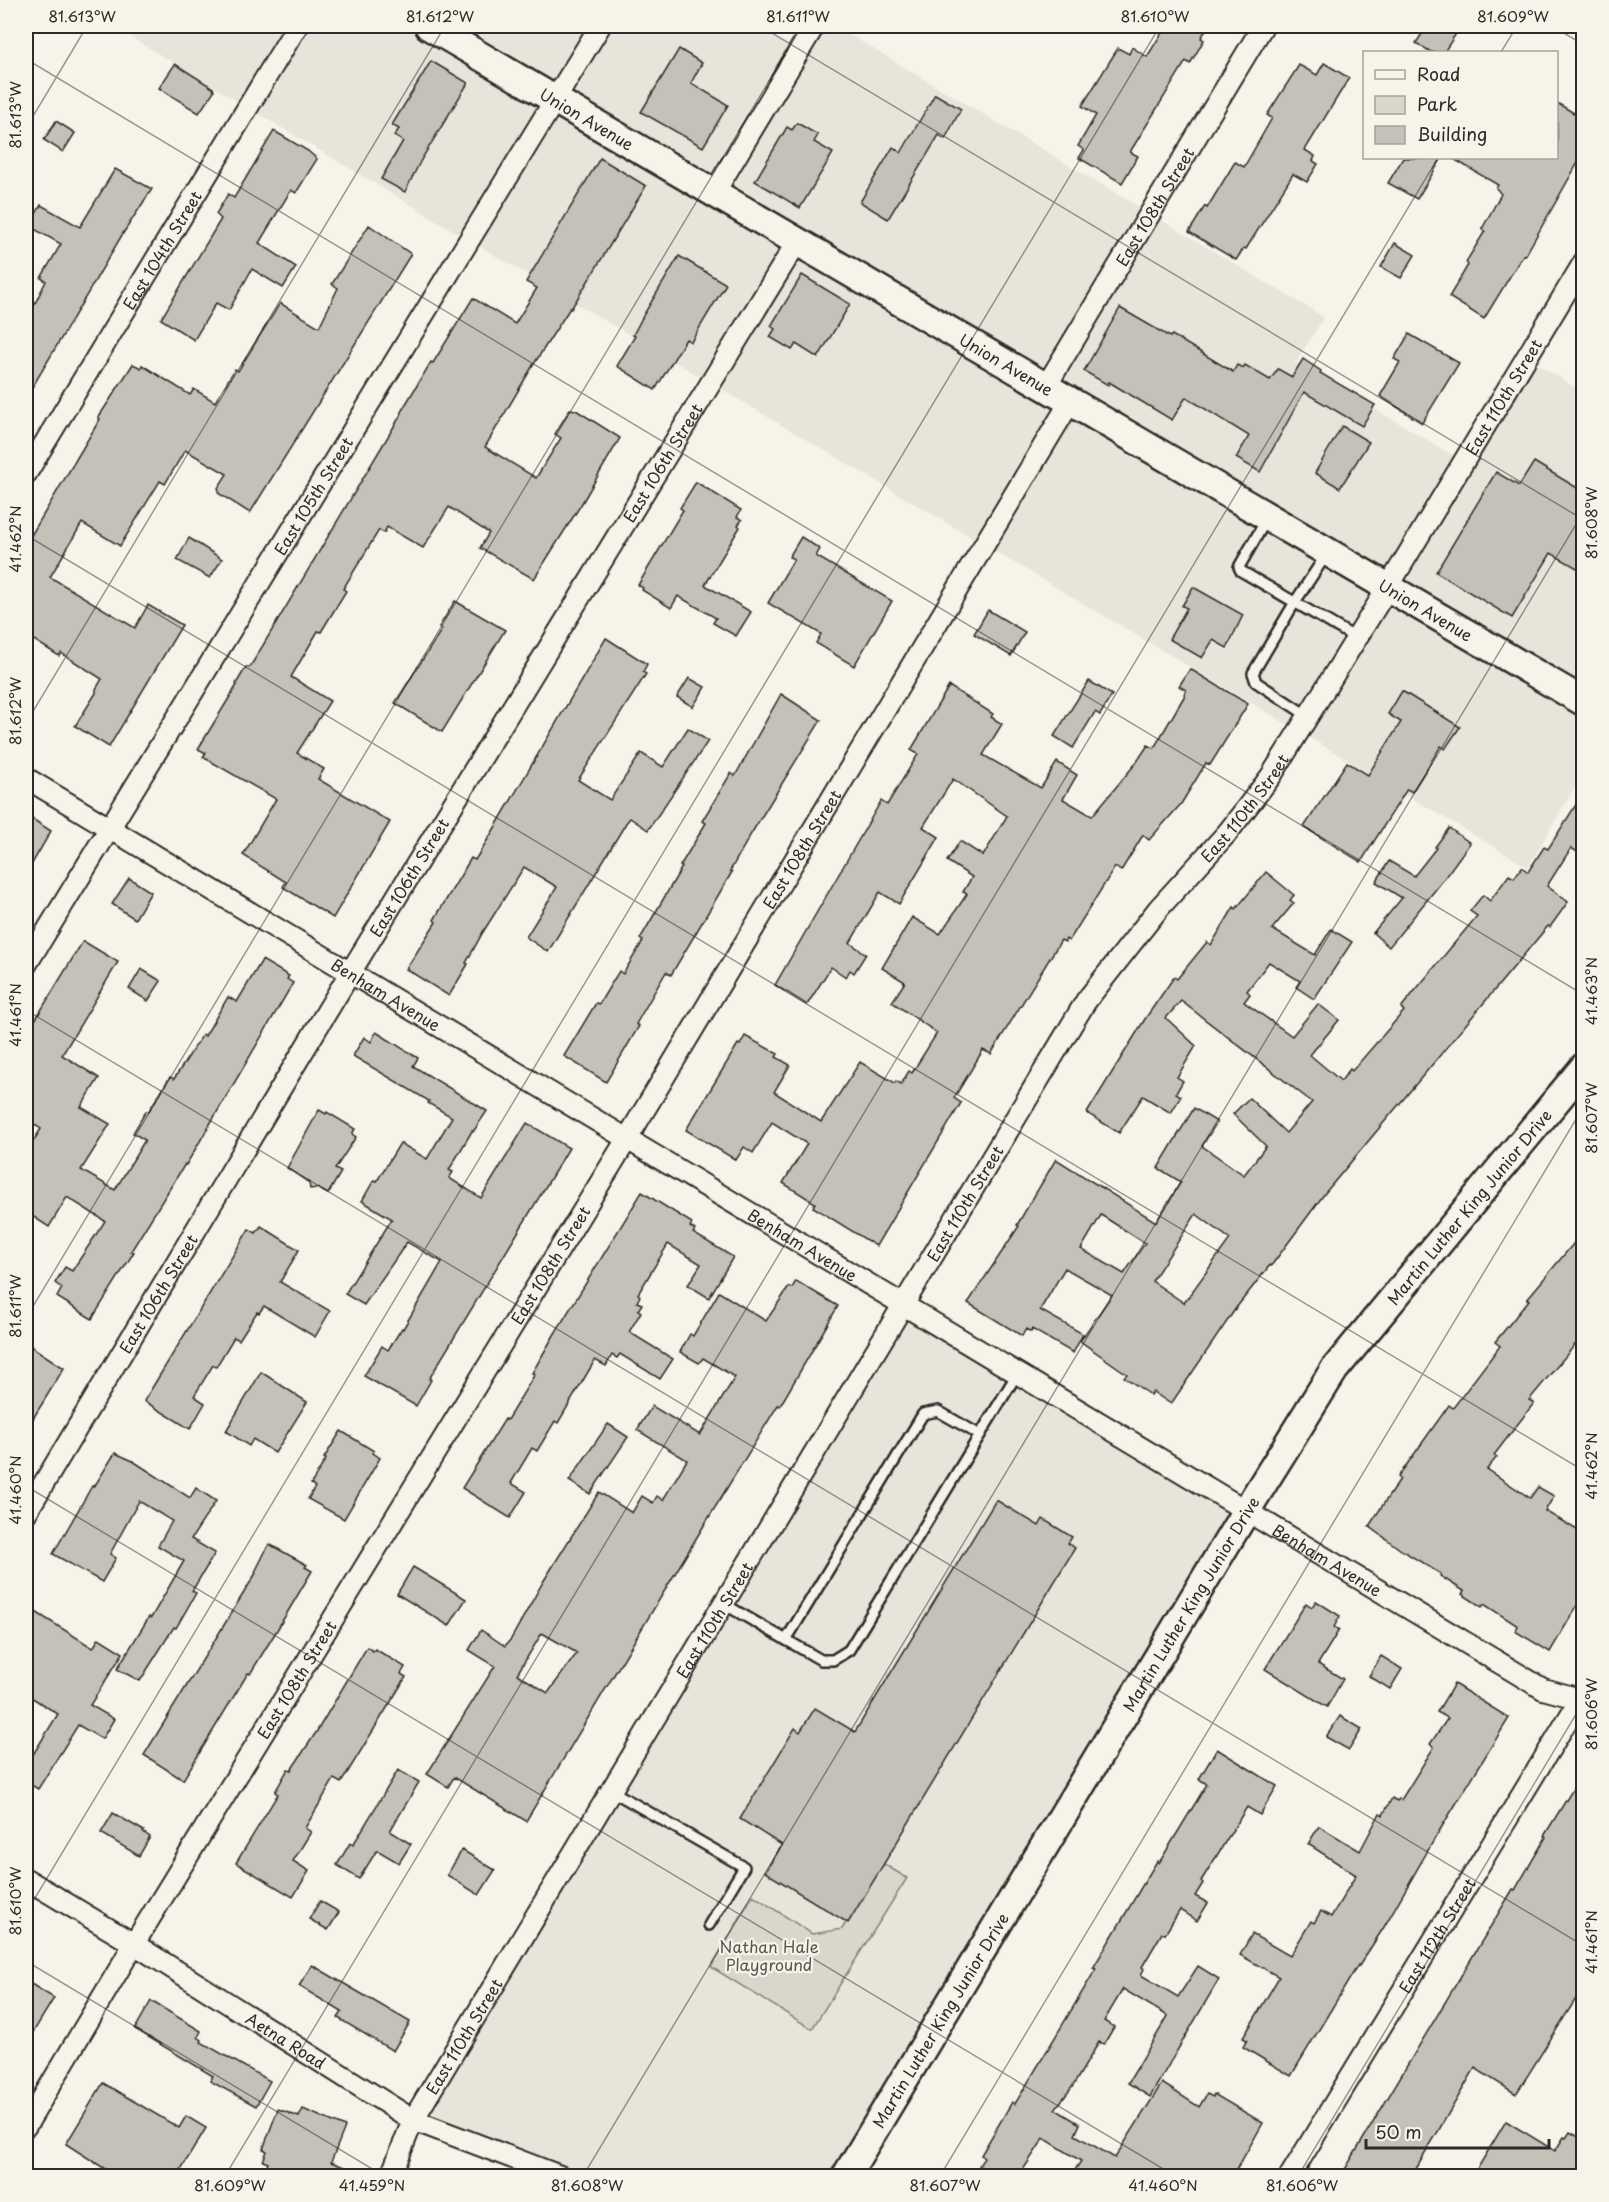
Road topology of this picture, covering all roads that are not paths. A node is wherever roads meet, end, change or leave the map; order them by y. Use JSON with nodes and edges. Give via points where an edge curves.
{"nodes":[{"id":1,"x":297,"y":26,"type":"edge"},
{"id":2,"x":429,"y":26,"type":"edge"},
{"id":3,"x":600,"y":26,"type":"edge"},
{"id":4,"x":814,"y":26,"type":"edge"},
{"id":5,"x":1263,"y":26,"type":"edge"},
{"id":6,"x":555,"y":100,"type":"junction"},
{"id":7,"x":714,"y":193,"type":"junction"},
{"id":8,"x":797,"y":242,"type":"junction"},
{"id":9,"x":1584,"y":262,"type":"edge"},
{"id":10,"x":1045,"y":388,"type":"junction"},
{"id":11,"x":1070,"y":402,"type":"junction"},
{"id":12,"x":26,"y":474,"type":"edge"},
{"id":13,"x":1267,"y":518,"type":"junction"},
{"id":14,"x":1327,"y":553,"type":"junction"},
{"id":15,"x":1387,"y":589,"type":"junction"},
{"id":16,"x":1295,"y":602,"type":"junction"},
{"id":17,"x":1356,"y":638,"type":"junction"},
{"id":18,"x":1584,"y":702,"type":"edge"},
{"id":19,"x":1308,"y":716,"type":"junction"},
{"id":20,"x":26,"y":778,"type":"edge"},
{"id":21,"x":109,"y":828,"type":"junction"},
{"id":22,"x":26,"y":965,"type":"edge"},
{"id":23,"x":350,"y":973,"type":"junction"},
{"id":24,"x":1584,"y":1066,"type":"edge"},
{"id":25,"x":627,"y":1139,"type":"junction"},
{"id":26,"x":904,"y":1305,"type":"junction"},
{"id":27,"x":1017,"y":1374,"type":"junction"},
{"id":28,"x":980,"y":1435,"type":"junction"},
{"id":29,"x":1246,"y":1511,"type":"junction"},
{"id":30,"x":26,"y":1513,"type":"edge"},
{"id":31,"x":724,"y":1604,"type":"junction"},
{"id":32,"x":786,"y":1640,"type":"junction"},
{"id":33,"x":1582,"y":1698,"type":"edge"},
{"id":34,"x":612,"y":1791,"type":"junction"},
{"id":35,"x":26,"y":1879,"type":"edge"},
{"id":36,"x":709,"y":1925,"type":"dead end"},
{"id":37,"x":134,"y":1944,"type":"junction"},
{"id":38,"x":414,"y":2120,"type":"junction"},
{"id":39,"x":26,"y":2126,"type":"edge"},
{"id":40,"x":391,"y":2176,"type":"edge"},
{"id":41,"x":560,"y":2176,"type":"edge"},
{"id":42,"x":846,"y":2176,"type":"edge"},
{"id":43,"x":1290,"y":2176,"type":"edge"}],
"edges":[{"from":1,"to":12,"type":"street","name":"East 104th Street"},
{"from":2,"to":6,"type":"main road","name":"Union Avenue"},
{"from":3,"to":6,"type":"street","name":"East 105th Street"},
{"from":4,"to":7,"type":"street"},
{"from":5,"to":10,"type":"street","name":"East 108th Street"},
{"from":6,"to":7,"type":"main road","name":"Union Avenue"},
{"from":6,"to":21,"type":"street","name":"East 105th Street"},
{"from":7,"to":8,"type":"main road","name":"Union Avenue"},
{"from":8,"to":10,"type":"main road","name":"Union Avenue"},
{"from":8,"to":23,"type":"street","name":"East 106th Street"},
{"from":9,"to":15,"type":"street","name":"East 110th Street"},
{"from":10,"to":11,"type":"main road","name":"Union Avenue"},
{"from":11,"to":13,"type":"main road","name":"Union Avenue"},
{"from":11,"to":25,"type":"street","name":"East 108th Street"},
{"from":13,"to":14,"type":"main road","name":"Union Avenue"},
{"from":13,"to":16,"type":"lane","via":[[1239,567]]},
{"from":14,"to":15,"type":"main road","name":"Union Avenue"},
{"from":14,"to":16,"type":"lane"},
{"from":15,"to":17,"type":"street","name":"East 110th Street"},
{"from":15,"to":18,"type":"main road","name":"Union Avenue"},
{"from":16,"to":17,"type":"lane"},
{"from":16,"to":19,"type":"lane","via":[[1253,674],[1256,682]]},
{"from":17,"to":19,"type":"street","name":"East 110th Street"},
{"from":19,"to":26,"type":"street","name":"East 110th Street","via":[[1271,776],[1228,832],[1159,908],[1086,1001]]},
{"from":20,"to":21,"type":"street","name":"Benham Avenue"},
{"from":21,"to":22,"type":"street","name":"East 105th Street"},
{"from":21,"to":23,"type":"street","name":"Benham Avenue"},
{"from":23,"to":25,"type":"street","name":"Benham Avenue"},
{"from":23,"to":30,"type":"street","name":"East 106th Street"},
{"from":24,"to":29,"type":"main road","name":"Martin Luther King Junior Drive","via":[[1334,1370]]},
{"from":25,"to":26,"type":"street","name":"Benham Avenue"},
{"from":25,"to":37,"type":"street","name":"East 108th Street"},
{"from":26,"to":27,"type":"street","name":"Benham Avenue"},
{"from":26,"to":31,"type":"street","name":"East 110th Street"},
{"from":27,"to":28,"type":"lane"},
{"from":27,"to":29,"type":"street","name":"Benham Avenue"},
{"from":28,"to":32,"type":"lane","via":[[849,1650],[833,1660],[821,1660]]},
{"from":28,"to":32,"type":"lane","via":[[938,1411],[923,1414]]},
{"from":29,"to":33,"type":"street","name":"Benham Avenue","via":[[1543,1689]]},
{"from":29,"to":42,"type":"main road","name":"Martin Luther King Junior Drive"},
{"from":31,"to":32,"type":"lane"},
{"from":31,"to":34,"type":"street","name":"East 110th Street"},
{"from":33,"to":43,"type":"street","name":"East 112th Street"},
{"from":34,"to":36,"type":"lane","via":[[744,1867]]},
{"from":34,"to":38,"type":"street","name":"East 110th Street"},
{"from":35,"to":37,"type":"street","name":"Aetna Road"},
{"from":37,"to":38,"type":"street","name":"Aetna Road"},
{"from":37,"to":39,"type":"street","name":"East 108th Street"},
{"from":38,"to":40,"type":"street","name":"East 110th Street"},
{"from":38,"to":41,"type":"street","name":"Aetna Road"}]}
